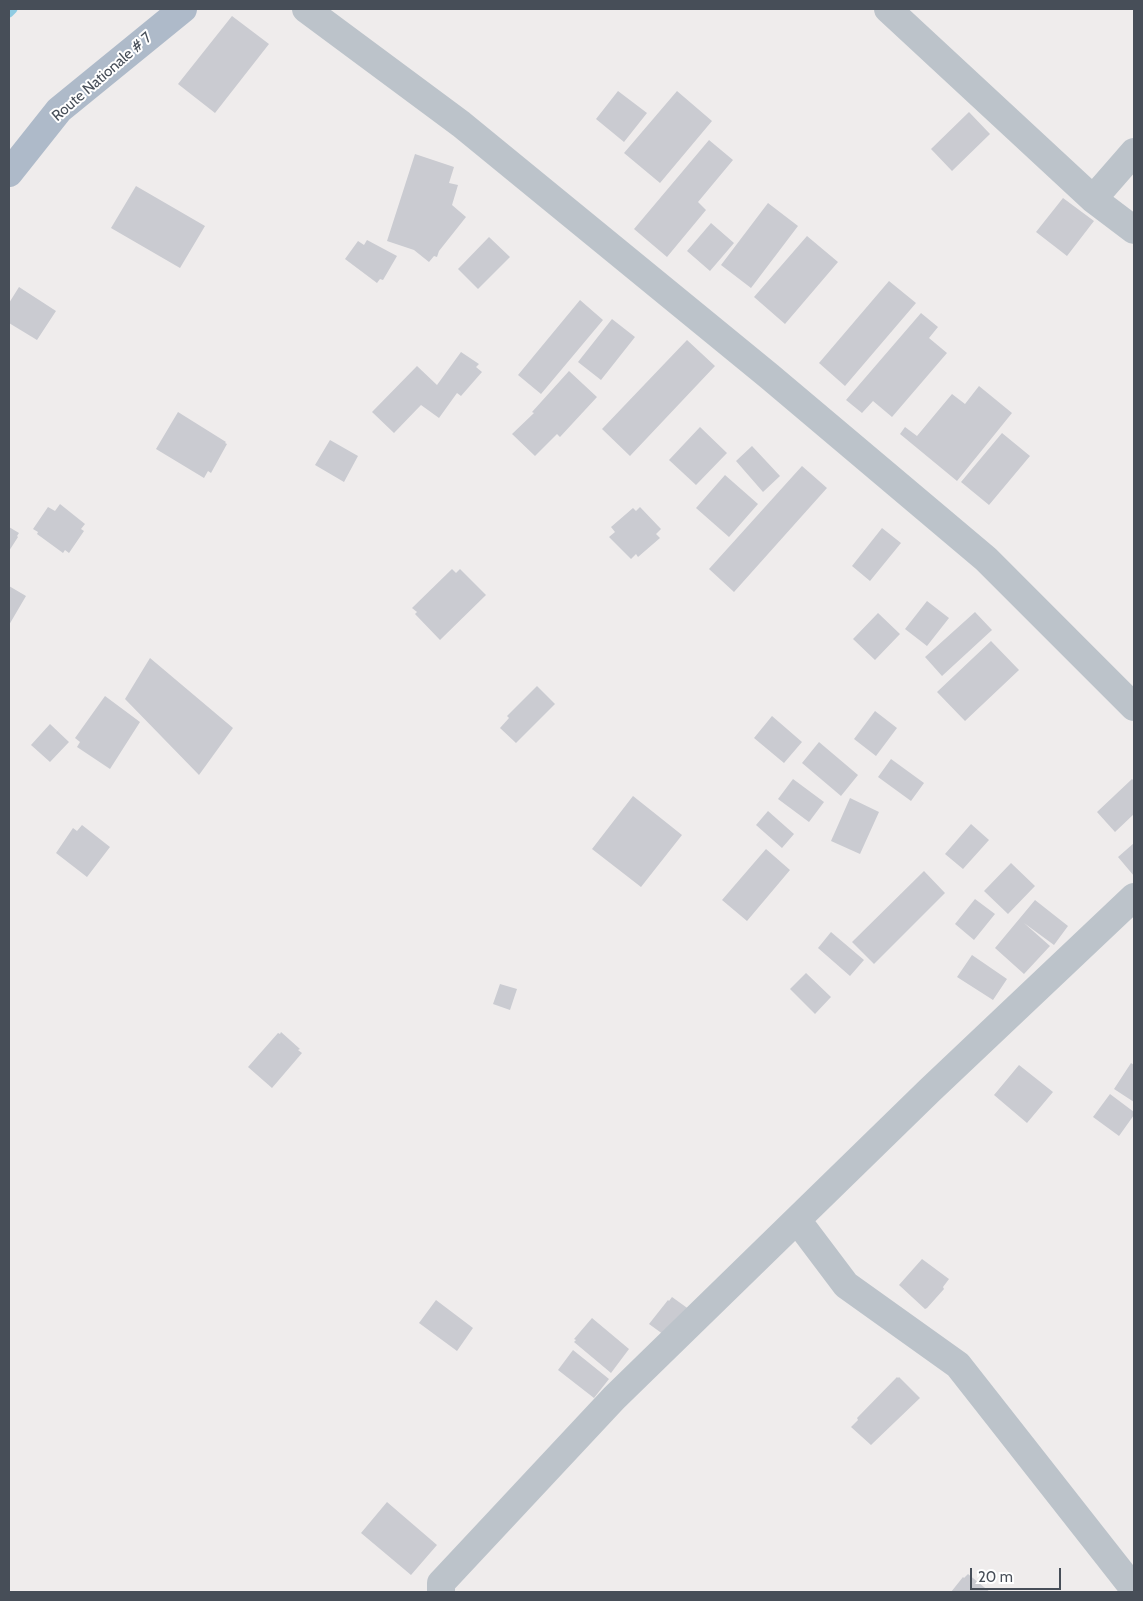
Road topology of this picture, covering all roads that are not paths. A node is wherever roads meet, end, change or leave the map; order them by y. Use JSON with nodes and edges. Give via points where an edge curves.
{"nodes":[{"id":1,"x":183,"y":9,"type":"edge"},
{"id":2,"x":306,"y":9,"type":"edge"},
{"id":3,"x":888,"y":9,"type":"edge"},
{"id":4,"x":1134,"y":152,"type":"edge"},
{"id":5,"x":9,"y":173,"type":"edge"},
{"id":6,"x":1093,"y":199,"type":"junction"},
{"id":7,"x":1134,"y":230,"type":"edge"},
{"id":8,"x":1134,"y":707,"type":"edge"},
{"id":9,"x":1134,"y":897,"type":"edge"},
{"id":10,"x":797,"y":1220,"type":"junction"},
{"id":11,"x":1134,"y":1589,"type":"edge"},
{"id":12,"x":441,"y":1592,"type":"edge"}],
"edges":[{"from":1,"to":5,"type":"main road","name":"Route Nationale # 7","via":[[59,110]]},
{"from":2,"to":8,"type":"street","via":[[468,130],[986,558]]},
{"from":3,"to":6,"type":"street"},
{"from":4,"to":6,"type":"street"},
{"from":6,"to":7,"type":"street"},
{"from":9,"to":10,"type":"street"},
{"from":10,"to":11,"type":"street","via":[[846,1286],[958,1365]]},
{"from":10,"to":12,"type":"street","via":[[614,1398],[442,1583]]}]}
